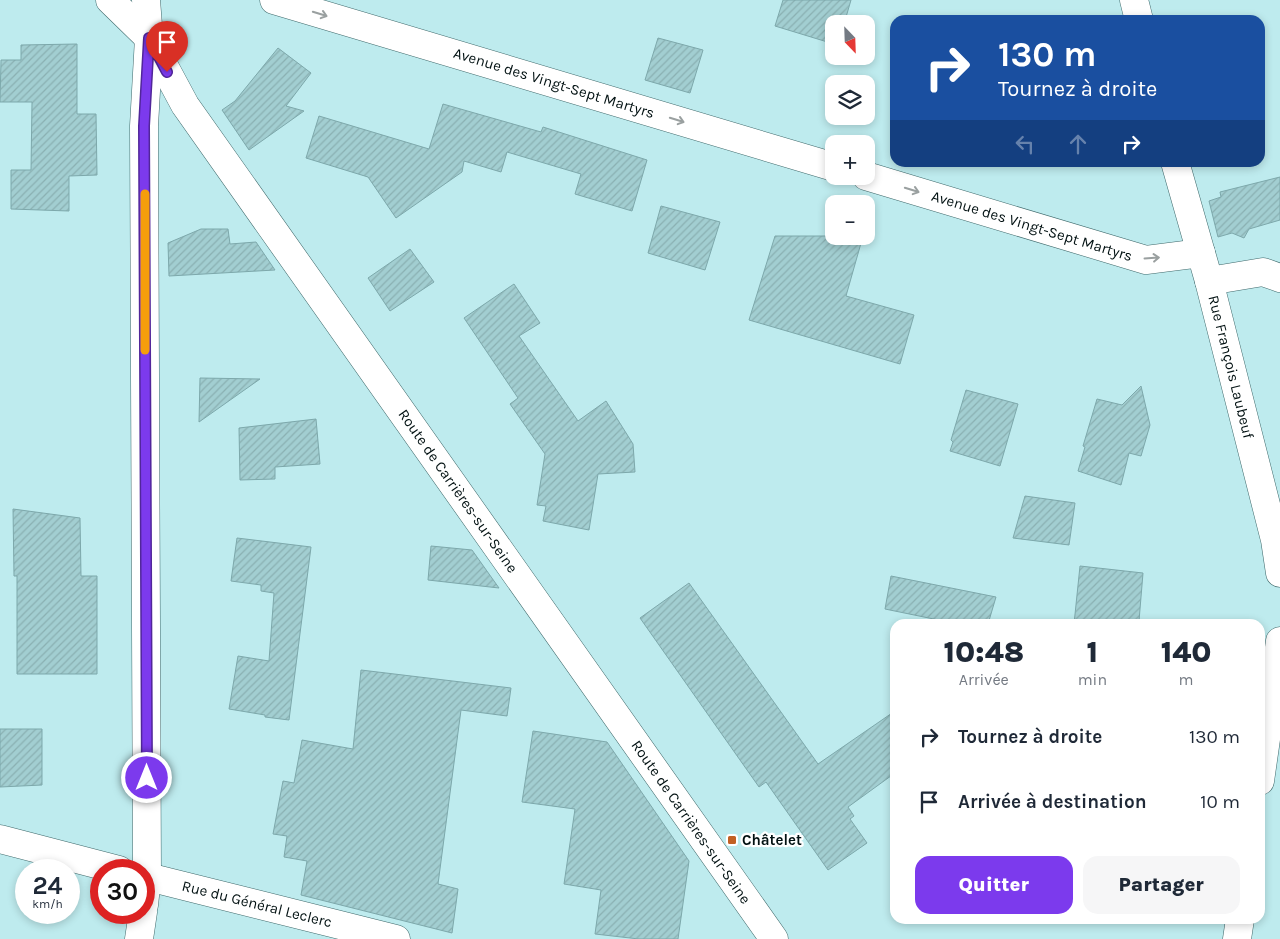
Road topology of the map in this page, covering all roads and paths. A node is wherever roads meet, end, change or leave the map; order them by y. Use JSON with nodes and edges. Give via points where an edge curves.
{"nodes":[{"id":1,"x":110,"y":0,"type":"edge"},
{"id":2,"x":146,"y":0,"type":"edge"},
{"id":3,"x":274,"y":0,"type":"edge"},
{"id":4,"x":1134,"y":0,"type":"edge"},
{"id":5,"x":1138,"y":15,"type":"edge"},
{"id":6,"x":149,"y":38,"type":"junction"},
{"id":7,"x":825,"y":164,"type":"edge"},
{"id":8,"x":1176,"y":167,"type":"edge"},
{"id":9,"x":875,"y":179,"type":"edge"},
{"id":10,"x":1201,"y":253,"type":"junction"},
{"id":11,"x":1280,"y":278,"type":"edge"},
{"id":12,"x":1209,"y":281,"type":"junction"},
{"id":13,"x":1280,"y":573,"type":"edge"},
{"id":14,"x":1280,"y":641,"type":"edge"},
{"id":15,"x":1265,"y":746,"type":"edge"},
{"id":16,"x":0,"y":839,"type":"edge"},
{"id":17,"x":146,"y":859,"type":"edge"},
{"id":18,"x":90,"y":862,"type":"edge"},
{"id":19,"x":155,"y":878,"type":"edge"},
{"id":20,"x":141,"y":924,"type":"edge"},
{"id":21,"x":1239,"y":924,"type":"edge"},
{"id":22,"x":139,"y":939,"type":"edge"},
{"id":23,"x":396,"y":939,"type":"edge"},
{"id":24,"x":774,"y":939,"type":"edge"},
{"id":25,"x":1236,"y":939,"type":"edge"}],
"edges":[{"from":1,"to":6,"type":"street"},
{"from":2,"to":6,"type":"street"},
{"from":3,"to":7,"type":"street","name":"Avenue des Vingt-Sept Martyrs","one_way":true},
{"from":4,"to":5,"type":"street"},
{"from":6,"to":17,"type":"street","via":[[144,126]]},
{"from":6,"to":24,"type":"street","name":"Route de Carrières-sur-Seine","via":[[185,105]]},
{"from":8,"to":10,"type":"street","name":"Rue François Laubeuf"},
{"from":9,"to":10,"type":"street","name":"Avenue des Vingt-Sept Martyrs","one_way":true,"via":[[1146,260]]},
{"from":10,"to":12,"type":"street","name":"Rue François Laubeuf"},
{"from":11,"to":12,"type":"street","via":[[1263,272]]},
{"from":12,"to":13,"type":"street","name":"Rue François Laubeuf","via":[[1275,540]]},
{"from":14,"to":15,"type":"street"},
{"from":16,"to":18,"type":"street"},
{"from":19,"to":23,"type":"street","name":"Rue du Général Leclerc"},
{"from":20,"to":22,"type":"street"},
{"from":21,"to":25,"type":"street"}]}
